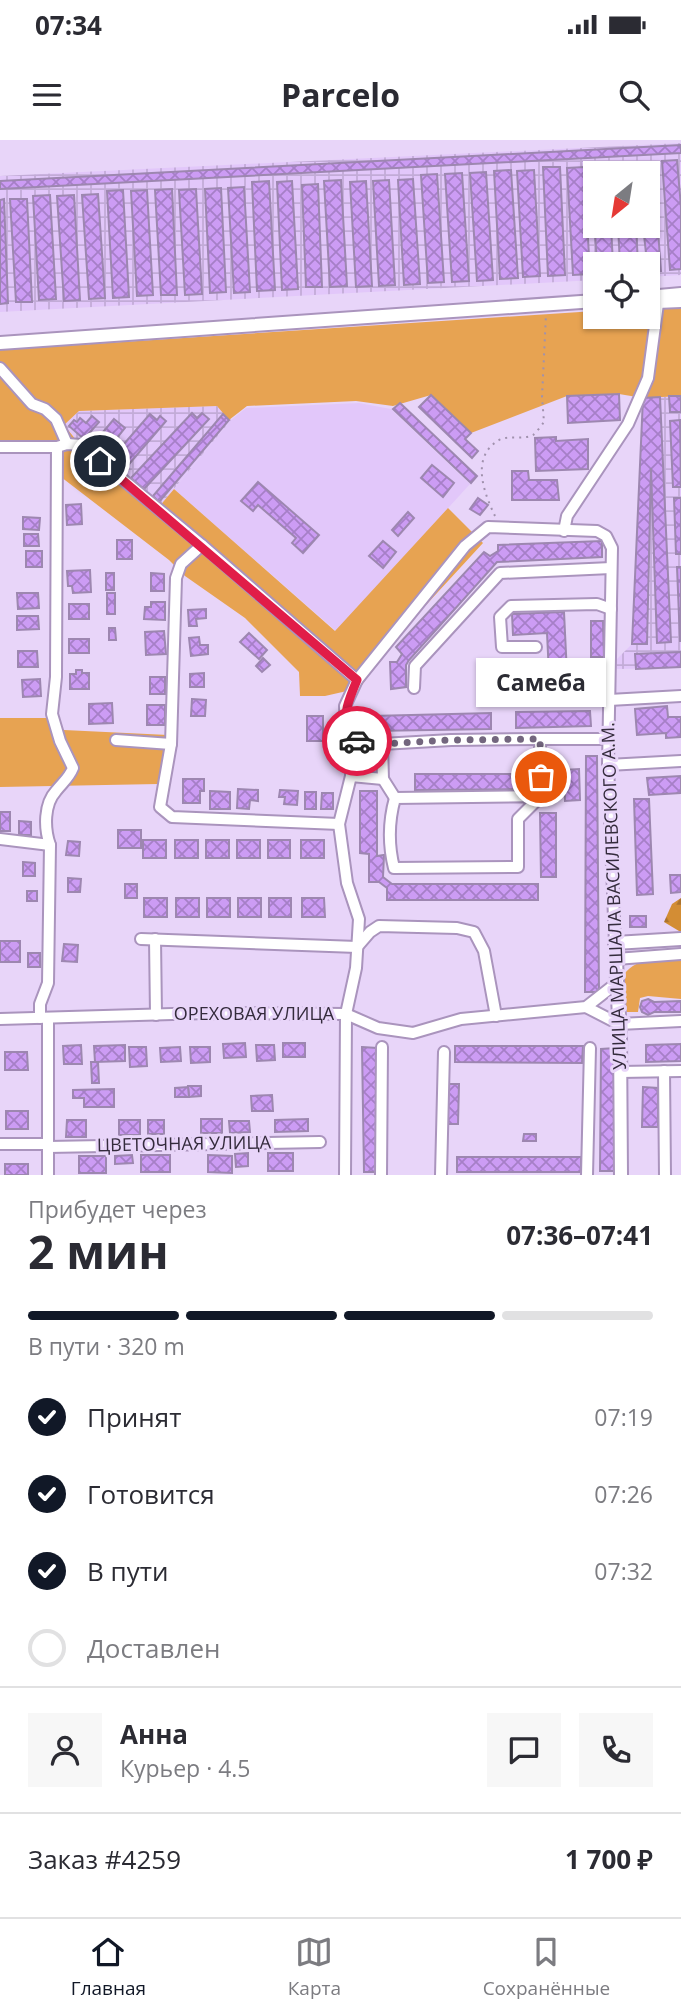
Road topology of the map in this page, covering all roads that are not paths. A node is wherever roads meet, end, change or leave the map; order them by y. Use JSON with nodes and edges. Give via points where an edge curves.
{"nodes":[{"id":1,"x":681,"y":294,"type":"edge"},
{"id":2,"x":660,"y":297,"type":"edge"},
{"id":3,"x":660,"y":299,"type":"edge"},
{"id":4,"x":583,"y":301,"type":"edge"},
{"id":5,"x":681,"y":302,"type":"edge"},
{"id":6,"x":652,"y":329,"type":"edge"},
{"id":7,"x":0,"y":343,"type":"edge"},
{"id":8,"x":0,"y":368,"type":"edge"},
{"id":9,"x":62,"y":446,"type":"junction"},
{"id":10,"x":0,"y":447,"type":"edge"},
{"id":11,"x":564,"y":531,"type":"junction"},
{"id":12,"x":202,"y":545,"type":"junction"},
{"id":13,"x":611,"y":568,"type":"junction"},
{"id":14,"x":611,"y":603,"type":"junction"},
{"id":15,"x":536,"y":647,"type":"dead end"},
{"id":16,"x":357,"y":680,"type":"junction"},
{"id":17,"x":414,"y":688,"type":"dead end"},
{"id":18,"x":681,"y":696,"type":"edge"},
{"id":19,"x":609,"y":700,"type":"junction"},
{"id":20,"x":540,"y":739,"type":"junction"},
{"id":21,"x":608,"y":739,"type":"junction"},
{"id":22,"x":116,"y":740,"type":"dead end"},
{"id":23,"x":355,"y":741,"type":"junction"},
{"id":24,"x":171,"y":744,"type":"junction"},
{"id":25,"x":382,"y":744,"type":"junction"},
{"id":26,"x":681,"y":761,"type":"edge"},
{"id":27,"x":608,"y":765,"type":"junction"},
{"id":28,"x":351,"y":776,"type":"junction"},
{"id":29,"x":383,"y":779,"type":"junction"},
{"id":30,"x":541,"y":796,"type":"junction"},
{"id":31,"x":395,"y":798,"type":"junction"},
{"id":32,"x":339,"y":824,"type":"junction"},
{"id":33,"x":0,"y":839,"type":"edge"},
{"id":34,"x":50,"y":845,"type":"junction"},
{"id":35,"x":141,"y":939,"type":"dead end"},
{"id":36,"x":155,"y":939,"type":"junction"},
{"id":37,"x":681,"y":939,"type":"edge"},
{"id":38,"x":615,"y":943,"type":"junction"},
{"id":39,"x":357,"y":947,"type":"junction"},
{"id":40,"x":681,"y":954,"type":"edge"},
{"id":41,"x":616,"y":960,"type":"junction"},
{"id":42,"x":618,"y":982,"type":"junction"},
{"id":43,"x":586,"y":1007,"type":"junction"},
{"id":44,"x":346,"y":1014,"type":"junction"},
{"id":45,"x":156,"y":1015,"type":"junction"},
{"id":46,"x":496,"y":1016,"type":"junction"},
{"id":47,"x":44,"y":1018,"type":"junction"},
{"id":48,"x":0,"y":1019,"type":"edge"},
{"id":49,"x":681,"y":1021,"type":"edge"},
{"id":50,"x":619,"y":1024,"type":"junction"},
{"id":51,"x":383,"y":1047,"type":"dead end"},
{"id":52,"x":590,"y":1048,"type":"dead end"},
{"id":53,"x":444,"y":1052,"type":"dead end"},
{"id":54,"x":664,"y":1071,"type":"junction"},
{"id":55,"x":681,"y":1071,"type":"edge"},
{"id":56,"x":620,"y":1072,"type":"junction"},
{"id":57,"x":320,"y":1142,"type":"dead end"},
{"id":58,"x":0,"y":1144,"type":"edge"},
{"id":59,"x":48,"y":1145,"type":"junction"},
{"id":60,"x":48,"y":1175,"type":"edge"},
{"id":61,"x":345,"y":1175,"type":"edge"},
{"id":62,"x":381,"y":1175,"type":"edge"},
{"id":63,"x":441,"y":1175,"type":"edge"},
{"id":64,"x":587,"y":1175,"type":"edge"},
{"id":65,"x":621,"y":1175,"type":"edge"},
{"id":66,"x":666,"y":1175,"type":"edge"}],
"edges":[{"from":1,"to":2,"type":"main road"},
{"from":3,"to":5,"type":"street"},
{"from":4,"to":7,"type":"main road"},
{"from":6,"to":11,"type":"street","via":[[648,378],[628,424],[567,516]]},
{"from":8,"to":9,"type":"street","via":[[32,404],[56,419]]},
{"from":9,"to":10,"type":"street"},
{"from":9,"to":12,"type":"street","via":[[81,446]]},
{"from":9,"to":34,"type":"street","via":[[52,714],[73,768],[47,808]]},
{"from":11,"to":13,"type":"street","name":"УЛИЦА МАРШАЛА ВАСИЛЕВСКОГО А.М.","via":[[597,531],[606,536],[612,548]]},
{"from":11,"to":16,"type":"street","via":[[488,527],[465,546]]},
{"from":12,"to":16,"type":"street"},
{"from":12,"to":24,"type":"street","via":[[181,564],[176,578]]},
{"from":13,"to":14,"type":"street","name":"УЛИЦА МАРШАЛА ВАСИЛЕВСКОГО А.М."},
{"from":13,"to":17,"type":"street","via":[[500,573],[415,666]]},
{"from":14,"to":15,"type":"street","via":[[511,606],[500,617],[502,647]]},
{"from":14,"to":19,"type":"street","name":"УЛИЦА МАРШАЛА ВАСИЛЕВСКОГО А.М."},
{"from":16,"to":23,"type":"street","via":[[345,706],[346,734]]},
{"from":18,"to":19,"type":"street"},
{"from":19,"to":21,"type":"street","name":"УЛИЦА МАРШАЛА ВАСИЛЕВСКОГО А.М."},
{"from":20,"to":21,"type":"street"},
{"from":20,"to":25,"type":"street"},
{"from":20,"to":30,"type":"street"},
{"from":21,"to":27,"type":"street","name":"УЛИЦА МАРШАЛА ВАСИЛЕВСКОГО А.М."},
{"from":22,"to":24,"type":"street"},
{"from":23,"to":25,"type":"street"},
{"from":23,"to":28,"type":"street"},
{"from":24,"to":32,"type":"street","via":[[160,807],[172,817]]},
{"from":25,"to":29,"type":"street"},
{"from":26,"to":27,"type":"street"},
{"from":27,"to":38,"type":"street","name":"УЛИЦА МАРШАЛА ВАСИЛЕВСКОГО А.М."},
{"from":28,"to":29,"type":"street"},
{"from":28,"to":32,"type":"street"},
{"from":29,"to":31,"type":"street"},
{"from":30,"to":31,"type":"street"},
{"from":30,"to":31,"type":"street","via":[[519,819],[518,867],[394,869],[389,818]]},
{"from":32,"to":39,"type":"street","via":[[347,883],[359,919]]},
{"from":33,"to":34,"type":"street"},
{"from":34,"to":47,"type":"street","via":[[48,983],[40,1004]]},
{"from":35,"to":36,"type":"street"},
{"from":36,"to":39,"type":"street"},
{"from":36,"to":45,"type":"street"},
{"from":37,"to":38,"type":"main road"},
{"from":38,"to":41,"type":"main road","name":"УЛИЦА МАРШАЛА ВАСИЛЕВСКОГО А.М."},
{"from":39,"to":44,"type":"street"},
{"from":39,"to":46,"type":"street","via":[[379,926],[474,932],[484,951]]},
{"from":40,"to":41,"type":"street"},
{"from":41,"to":42,"type":"main road","name":"УЛИЦА МАРШАЛА ВАСИЛЕВСКОГО А.М."},
{"from":42,"to":43,"type":"street"},
{"from":42,"to":50,"type":"main road","name":"УЛИЦА МАРШАЛА ВАСИЛЕВСКОГО А.М."},
{"from":43,"to":46,"type":"street","name":"ОРЕХОВАЯ УЛИЦА"},
{"from":43,"to":50,"type":"street"},
{"from":44,"to":45,"type":"street","name":"ОРЕХОВАЯ УЛИЦА"},
{"from":44,"to":46,"type":"street","name":"ОРЕХОВАЯ УЛИЦА","via":[[378,1028],[413,1033],[461,1019]]},
{"from":44,"to":61,"type":"street"},
{"from":45,"to":47,"type":"street","name":"ОРЕХОВАЯ УЛИЦА"},
{"from":47,"to":48,"type":"street","name":"ОРЕХОВАЯ УЛИЦА"},
{"from":47,"to":59,"type":"street"},
{"from":49,"to":50,"type":"street"},
{"from":50,"to":56,"type":"main road","name":"УЛИЦА МАРШАЛА ВАСИЛЕВСКОГО А.М."},
{"from":51,"to":62,"type":"street"},
{"from":52,"to":64,"type":"street"},
{"from":53,"to":63,"type":"street"},
{"from":54,"to":55,"type":"street"},
{"from":54,"to":56,"type":"street"},
{"from":54,"to":66,"type":"street"},
{"from":56,"to":65,"type":"main road","name":"УЛИЦА МАРШАЛА ВАСИЛЕВСКОГО А.М."},
{"from":57,"to":59,"type":"street","name":"ЦВЕТОЧНАЯ УЛИЦА"},
{"from":58,"to":59,"type":"street","name":"ЦВЕТОЧНАЯ УЛИЦА"},
{"from":59,"to":60,"type":"street"}]}
